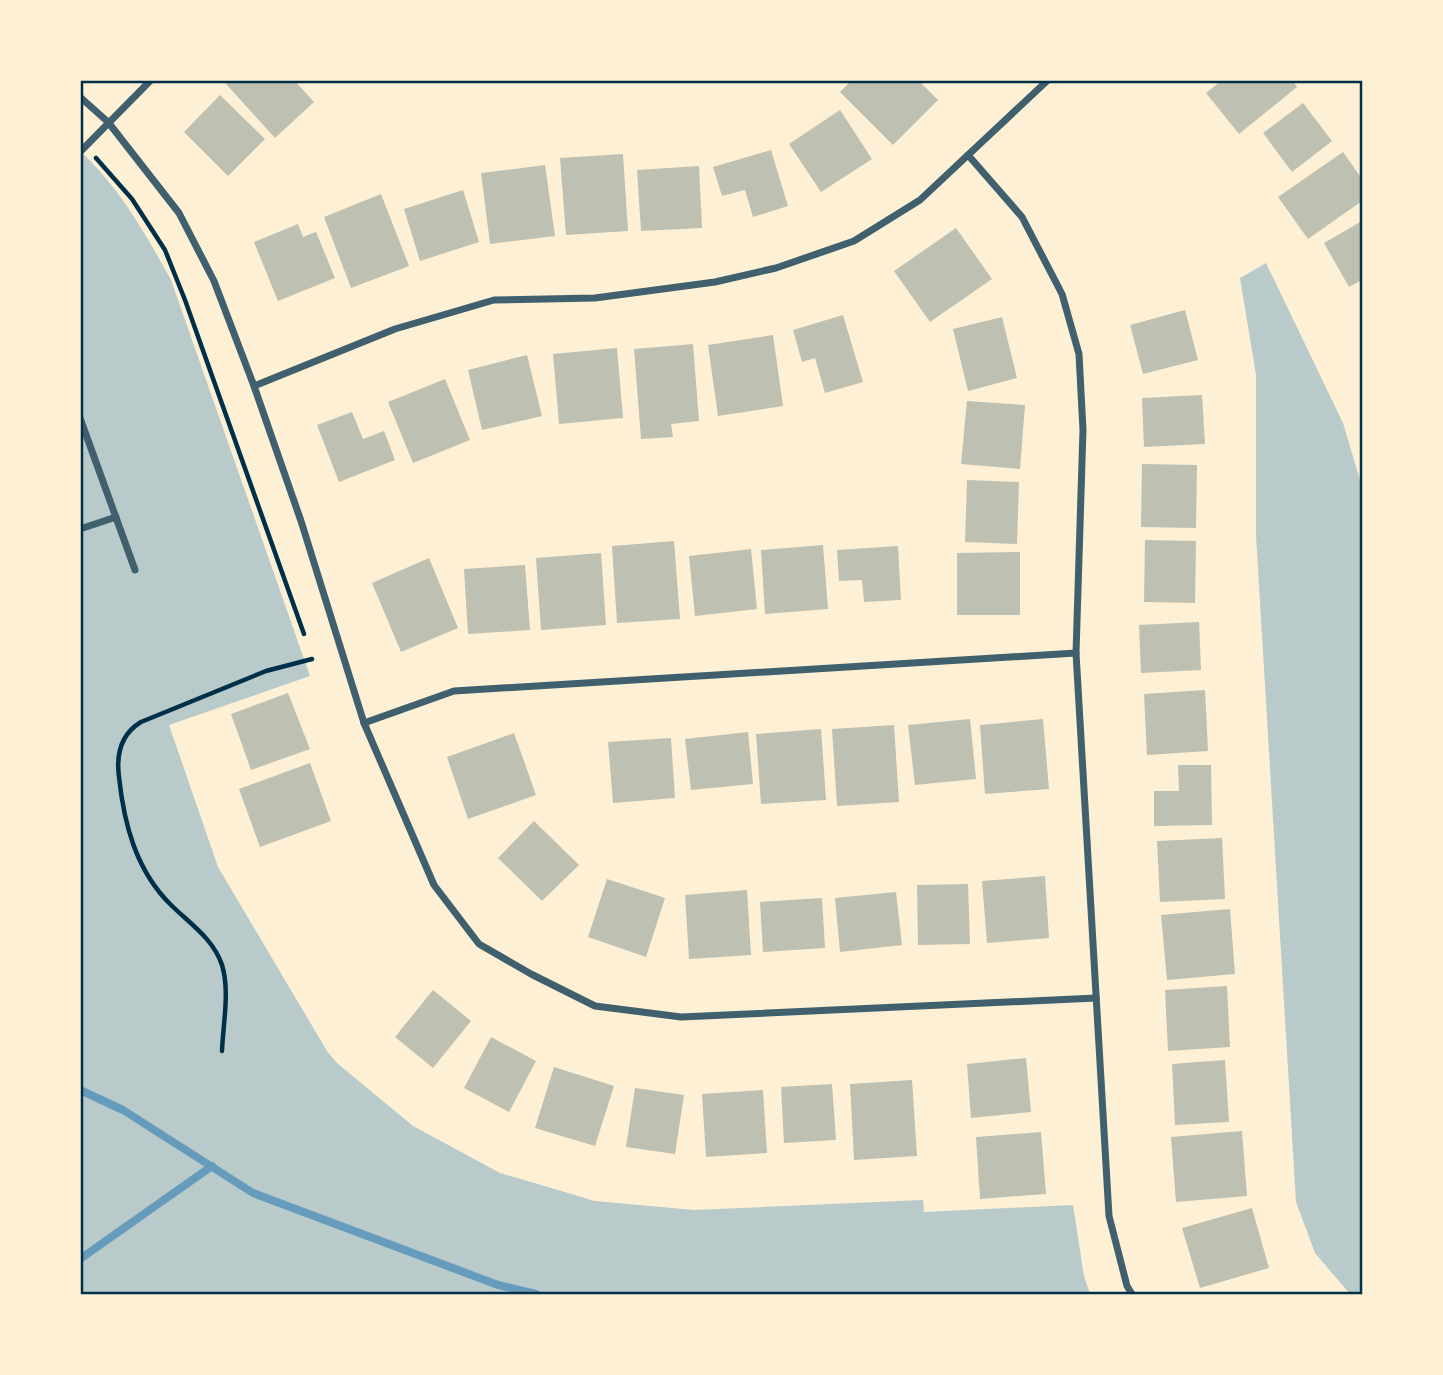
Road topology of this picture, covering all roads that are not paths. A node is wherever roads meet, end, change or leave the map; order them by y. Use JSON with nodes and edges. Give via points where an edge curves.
{"nodes":[{"id":1,"x":152,"y":80,"type":"edge"},
{"id":2,"x":1048,"y":80,"type":"edge"},
{"id":3,"x":80,"y":97,"type":"edge"},
{"id":4,"x":108,"y":122,"type":"junction"},
{"id":5,"x":83,"y":149,"type":"edge"},
{"id":6,"x":968,"y":155,"type":"junction"},
{"id":7,"x":254,"y":386,"type":"junction"},
{"id":8,"x":80,"y":418,"type":"edge"},
{"id":9,"x":116,"y":517,"type":"junction"},
{"id":10,"x":80,"y":529,"type":"edge"},
{"id":11,"x":135,"y":570,"type":"dead end"},
{"id":12,"x":1076,"y":653,"type":"junction"},
{"id":13,"x":364,"y":723,"type":"junction"},
{"id":14,"x":1096,"y":998,"type":"junction"},
{"id":15,"x":1132,"y":1294,"type":"edge"}],
"edges":[{"from":1,"to":4,"type":"street"},
{"from":2,"to":6,"type":"street"},
{"from":3,"to":4,"type":"street"},
{"from":4,"to":5,"type":"street"},
{"from":4,"to":7,"type":"street","via":[[179,213],[214,281]]},
{"from":6,"to":7,"type":"street","via":[[920,200],[854,241],[776,268],[715,282],[595,298],[494,300],[395,329]]},
{"from":6,"to":12,"type":"street","via":[[1022,216],[1062,294],[1080,354],[1083,430]]},
{"from":7,"to":13,"type":"street"},
{"from":8,"to":9,"type":"street"},
{"from":9,"to":10,"type":"street"},
{"from":9,"to":11,"type":"street"},
{"from":12,"to":13,"type":"street","via":[[454,691]]},
{"from":12,"to":14,"type":"street"},
{"from":13,"to":14,"type":"street","via":[[434,885],[479,944],[595,1006],[681,1017]]},
{"from":14,"to":15,"type":"street","via":[[1109,1216]]}]}
